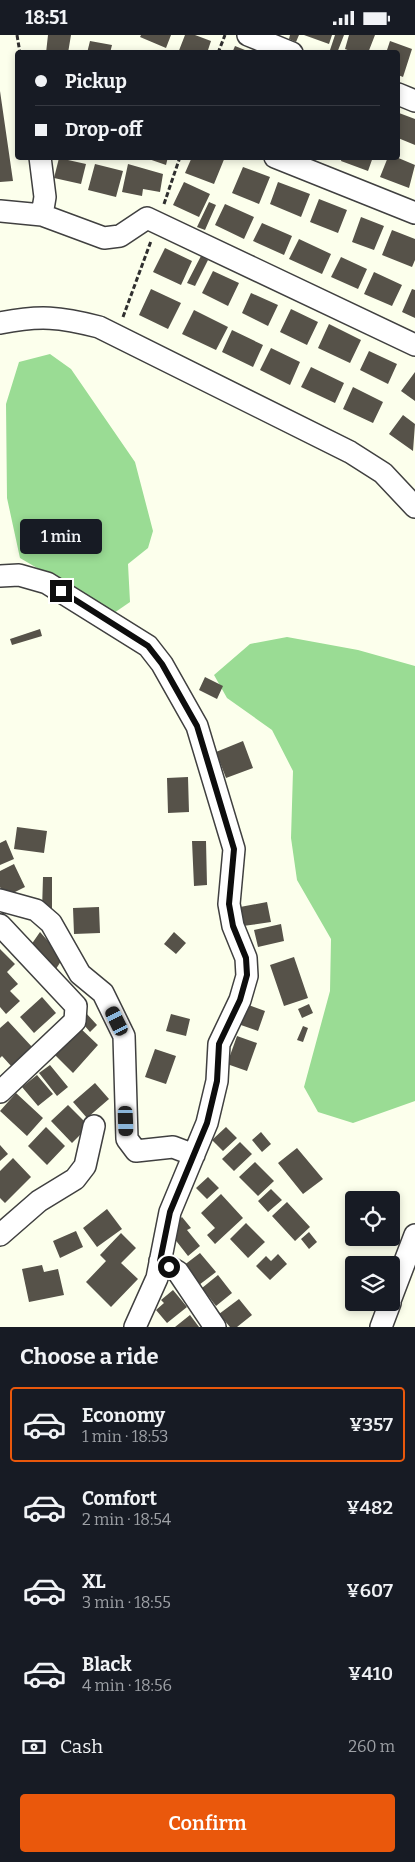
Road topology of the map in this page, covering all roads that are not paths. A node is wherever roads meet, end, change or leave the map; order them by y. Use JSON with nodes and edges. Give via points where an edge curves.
{"nodes":[{"id":1,"x":248,"y":35,"type":"edge"},
{"id":2,"x":285,"y":50,"type":"edge"},
{"id":3,"x":400,"y":95,"type":"edge"},
{"id":4,"x":415,"y":101,"type":"edge"},
{"id":5,"x":40,"y":160,"type":"edge"},
{"id":6,"x":282,"y":160,"type":"edge"},
{"id":7,"x":0,"y":211,"type":"edge"},
{"id":8,"x":415,"y":213,"type":"edge"},
{"id":9,"x":42,"y":215,"type":"junction"},
{"id":10,"x":0,"y":323,"type":"edge"},
{"id":11,"x":415,"y":345,"type":"edge"},
{"id":12,"x":415,"y":507,"type":"edge"},
{"id":13,"x":0,"y":576,"type":"edge"},
{"id":14,"x":0,"y":900,"type":"edge"},
{"id":15,"x":0,"y":927,"type":"edge"},
{"id":16,"x":0,"y":1092,"type":"edge"},
{"id":17,"x":94,"y":1126,"type":"dead end"},
{"id":18,"x":194,"y":1155,"type":"junction"},
{"id":19,"x":0,"y":1235,"type":"edge"},
{"id":20,"x":415,"y":1235,"type":"edge"},
{"id":21,"x":160,"y":1261,"type":"junction"},
{"id":22,"x":400,"y":1274,"type":"edge"},
{"id":23,"x":387,"y":1311,"type":"edge"},
{"id":24,"x":136,"y":1327,"type":"edge"},
{"id":25,"x":215,"y":1327,"type":"edge"},
{"id":26,"x":381,"y":1327,"type":"edge"}],
"edges":[{"from":1,"to":2,"type":"street"},
{"from":3,"to":4,"type":"street"},
{"from":5,"to":9,"type":"street","via":[[45,197]]},
{"from":6,"to":8,"type":"street"},
{"from":7,"to":9,"type":"street"},
{"from":9,"to":11,"type":"street","via":[[104,238],[120,236],[147,219]]},
{"from":10,"to":12,"type":"street","via":[[60,317],[98,327],[350,452],[383,473]]},
{"from":13,"to":18,"type":"street","via":[[20,575],[47,583],[148,646],[162,664],[197,726],[234,849],[229,904],[233,926],[246,958],[247,975],[240,1000],[219,1044],[217,1081],[207,1123]]},
{"from":14,"to":18,"type":"street","via":[[36,910],[51,923],[80,974],[103,993],[124,1036],[127,1139],[136,1151],[173,1147]]},
{"from":15,"to":16,"type":"street","via":[[76,1006],[75,1021]]},
{"from":17,"to":19,"type":"street","via":[[85,1166],[75,1179],[39,1201]]},
{"from":18,"to":21,"type":"street","via":[[170,1212]]},
{"from":20,"to":22,"type":"street"},
{"from":21,"to":24,"type":"street","via":[[157,1278]]},
{"from":21,"to":25,"type":"street","via":[[178,1272]]},
{"from":23,"to":26,"type":"street"}]}
